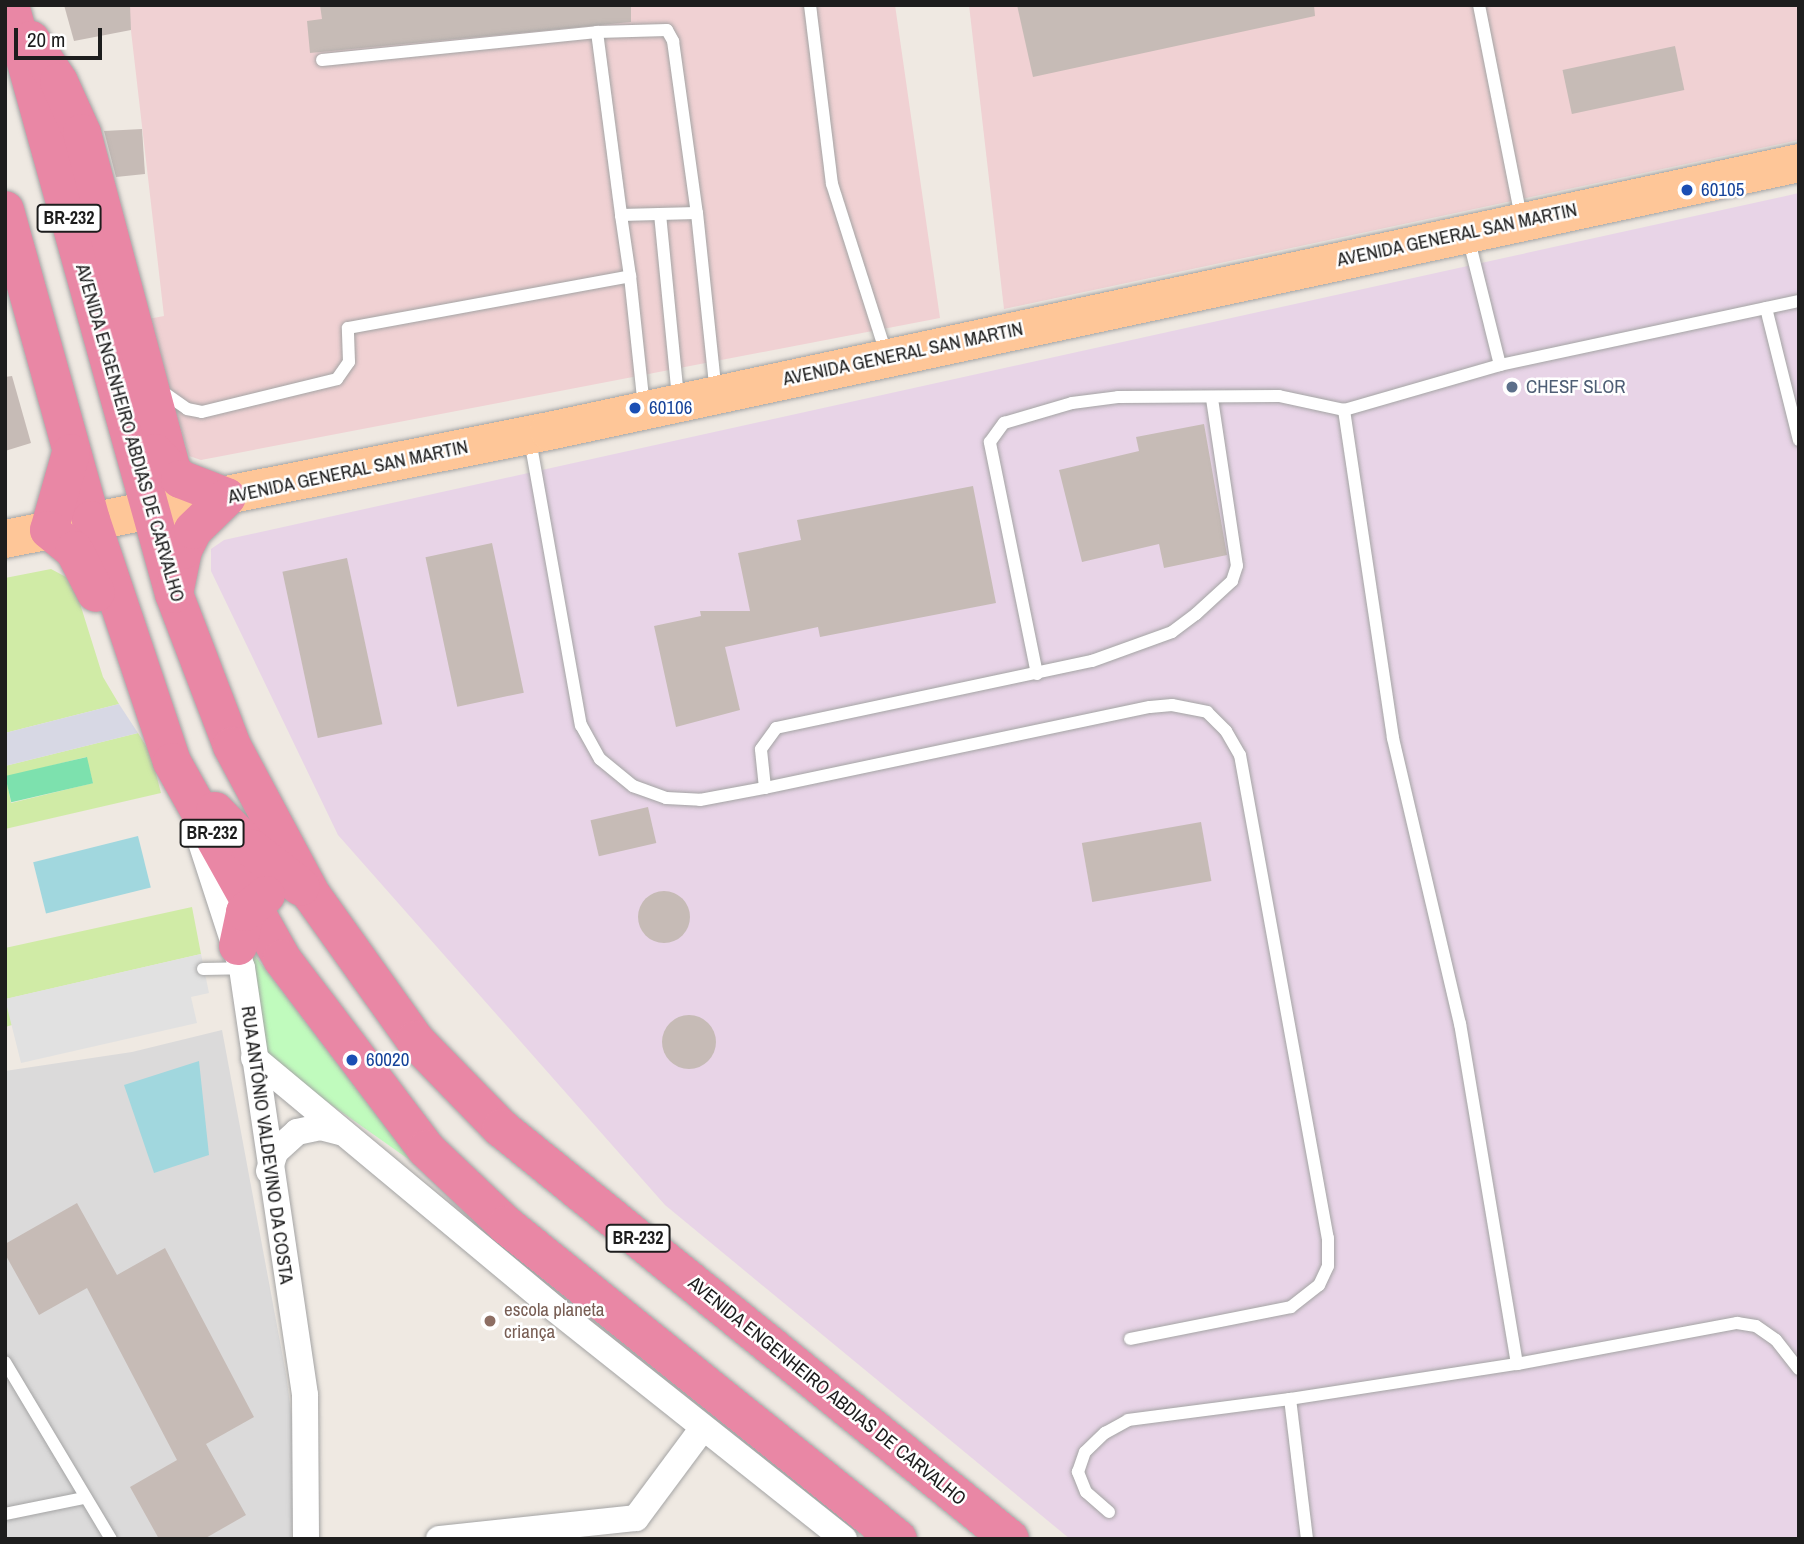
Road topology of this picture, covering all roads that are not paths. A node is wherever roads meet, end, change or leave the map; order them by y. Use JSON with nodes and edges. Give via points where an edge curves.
{"nodes":[{"id":1,"x":810,"y":5,"type":"edge"},
{"id":2,"x":1479,"y":5,"type":"edge"},
{"id":3,"x":9,"y":10,"type":"edge"},
{"id":4,"x":597,"y":32,"type":"junction"},
{"id":5,"x":322,"y":60,"type":"dead end"},
{"id":6,"x":1799,"y":163,"type":"edge"},
{"id":7,"x":5,"y":210,"type":"edge"},
{"id":8,"x":697,"y":213,"type":"junction"},
{"id":9,"x":660,"y":214,"type":"junction"},
{"id":10,"x":621,"y":215,"type":"junction"},
{"id":11,"x":1522,"y":221,"type":"junction"},
{"id":12,"x":1466,"y":233,"type":"junction"},
{"id":13,"x":630,"y":276,"type":"junction"},
{"id":14,"x":1799,"y":301,"type":"edge"},
{"id":15,"x":1766,"y":308,"type":"junction"},
{"id":16,"x":887,"y":357,"type":"junction"},
{"id":17,"x":1500,"y":365,"type":"junction"},
{"id":18,"x":144,"y":374,"type":"junction"},
{"id":19,"x":716,"y":393,"type":"junction"},
{"id":20,"x":1212,"y":398,"type":"junction"},
{"id":21,"x":661,"y":406,"type":"junction"},
{"id":22,"x":1344,"y":410,"type":"junction"},
{"id":23,"x":122,"y":419,"type":"junction"},
{"id":24,"x":529,"y":434,"type":"junction"},
{"id":25,"x":1799,"y":440,"type":"edge"},
{"id":26,"x":72,"y":450,"type":"junction"},
{"id":27,"x":172,"y":471,"type":"junction"},
{"id":28,"x":227,"y":497,"type":"junction"},
{"id":29,"x":149,"y":509,"type":"junction"},
{"id":30,"x":91,"y":520,"type":"junction"},
{"id":31,"x":49,"y":530,"type":"junction"},
{"id":32,"x":5,"y":539,"type":"edge"},
{"id":33,"x":89,"y":575,"type":"junction"},
{"id":34,"x":174,"y":594,"type":"junction"},
{"id":35,"x":118,"y":606,"type":"junction"},
{"id":36,"x":1037,"y":674,"type":"junction"},
{"id":37,"x":158,"y":720,"type":"junction"},
{"id":38,"x":172,"y":762,"type":"junction"},
{"id":39,"x":765,"y":788,"type":"junction"},
{"id":40,"x":311,"y":894,"type":"junction"},
{"id":41,"x":251,"y":905,"type":"junction"},
{"id":42,"x":240,"y":957,"type":"junction"},
{"id":43,"x":204,"y":968,"type":"dead end"},
{"id":44,"x":254,"y":1058,"type":"junction"},
{"id":45,"x":340,"y":1132,"type":"junction"},
{"id":46,"x":269,"y":1171,"type":"junction"},
{"id":47,"x":1130,"y":1339,"type":"dead end"},
{"id":48,"x":5,"y":1362,"type":"edge"},
{"id":49,"x":1517,"y":1364,"type":"junction"},
{"id":50,"x":1799,"y":1369,"type":"edge"},
{"id":51,"x":1290,"y":1399,"type":"junction"},
{"id":52,"x":702,"y":1429,"type":"junction"},
{"id":53,"x":85,"y":1498,"type":"junction"},
{"id":54,"x":1109,"y":1512,"type":"dead end"},
{"id":55,"x":5,"y":1514,"type":"edge"},
{"id":56,"x":638,"y":1528,"type":"edge"},
{"id":57,"x":111,"y":1539,"type":"edge"},
{"id":58,"x":306,"y":1539,"type":"edge"},
{"id":59,"x":439,"y":1539,"type":"edge"},
{"id":60,"x":844,"y":1539,"type":"edge"},
{"id":61,"x":898,"y":1539,"type":"edge"},
{"id":62,"x":1010,"y":1539,"type":"edge"},
{"id":63,"x":1307,"y":1539,"type":"edge"}],
"edges":[{"from":1,"to":16,"type":"lane","via":[[832,184]]},
{"from":2,"to":11,"type":"lane"},
{"from":3,"to":18,"type":"highway","via":[[59,82],[82,132]]},
{"from":3,"to":23,"type":"highway","name":"AVENIDA ENGENHEIRO ABDIAS DE CARVALHO","number":"BR-232"},
{"from":4,"to":5,"type":"lane"},
{"from":4,"to":8,"type":"lane","via":[[667,30],[673,41]]},
{"from":4,"to":10,"type":"lane"},
{"from":6,"to":11,"type":"main road","name":"AVENIDA GENERAL SAN MARTIN"},
{"from":7,"to":26,"type":"highway","number":"BR-232"},
{"from":8,"to":9,"type":"lane"},
{"from":8,"to":19,"type":"lane"},
{"from":9,"to":10,"type":"lane"},
{"from":9,"to":21,"type":"lane"},
{"from":10,"to":13,"type":"lane"},
{"from":11,"to":12,"type":"main road","name":"AVENIDA GENERAL SAN MARTIN"},
{"from":12,"to":16,"type":"main road","name":"AVENIDA GENERAL SAN MARTIN"},
{"from":12,"to":17,"type":"lane"},
{"from":13,"to":18,"type":"lane","via":[[348,328],[345,373],[290,394],[202,412],[171,400]]},
{"from":13,"to":21,"type":"lane"},
{"from":14,"to":15,"type":"lane"},
{"from":15,"to":17,"type":"lane"},
{"from":15,"to":25,"type":"lane"},
{"from":16,"to":19,"type":"main road","name":"AVENIDA GENERAL SAN MARTIN"},
{"from":17,"to":22,"type":"lane"},
{"from":18,"to":27,"type":"highway"},
{"from":19,"to":21,"type":"main road","name":"AVENIDA GENERAL SAN MARTIN"},
{"from":20,"to":22,"type":"lane","via":[[1279,396]]},
{"from":20,"to":36,"type":"lane","via":[[1238,552],[1232,581],[1172,632]]},
{"from":20,"to":36,"type":"lane","via":[[1118,397],[1072,403],[1020,415],[996,431],[990,442]]},
{"from":21,"to":24,"type":"main road","name":"AVENIDA GENERAL SAN MARTIN"},
{"from":22,"to":49,"type":"lane","via":[[1393,738],[1460,1024]]},
{"from":23,"to":27,"type":"highway"},
{"from":23,"to":29,"type":"highway","name":"AVENIDA ENGENHEIRO ABDIAS DE CARVALHO","number":"BR-232"},
{"from":24,"to":28,"type":"main road","name":"AVENIDA GENERAL SAN MARTIN"},
{"from":24,"to":39,"type":"lane","via":[[581,725],[600,760],[633,786],[666,798],[700,800]]},
{"from":26,"to":30,"type":"highway","number":"BR-232"},
{"from":26,"to":31,"type":"highway"},
{"from":27,"to":28,"type":"highway","via":[[194,488]]},
{"from":28,"to":29,"type":"main road","name":"AVENIDA GENERAL SAN MARTIN"},
{"from":28,"to":34,"type":"highway","via":[[193,530],[183,550]]},
{"from":29,"to":30,"type":"main road","name":"AVENIDA GENERAL SAN MARTIN"},
{"from":29,"to":34,"type":"highway","name":"AVENIDA ENGENHEIRO ABDIAS DE CARVALHO","number":"BR-232"},
{"from":30,"to":31,"type":"main road","name":"AVENIDA GENERAL SAN MARTIN"},
{"from":30,"to":35,"type":"highway","number":"BR-232"},
{"from":31,"to":32,"type":"main road","name":"AVENIDA GENERAL SAN MARTIN"},
{"from":31,"to":33,"type":"highway","via":[[74,550]]},
{"from":33,"to":35,"type":"highway"},
{"from":33,"to":37,"type":"highway"},
{"from":34,"to":40,"type":"highway","name":"AVENIDA ENGENHEIRO ABDIAS DE CARVALHO","number":"BR-232","via":[[232,746]]},
{"from":35,"to":37,"type":"highway","number":"BR-232"},
{"from":36,"to":39,"type":"lane","via":[[776,728],[761,749]]},
{"from":37,"to":38,"type":"highway","number":"BR-232"},
{"from":37,"to":40,"type":"highway","via":[[185,769],[225,823]]},
{"from":38,"to":41,"type":"highway","number":"BR-232"},
{"from":38,"to":42,"type":"street","name":"RUA ANTÔNIO VALDEVINO DA COSTA"},
{"from":39,"to":47,"type":"lane","via":[[1150,707],[1171,705],[1207,712],[1226,731],[1240,755],[1328,1238],[1328,1266],[1319,1285],[1291,1307]]},
{"from":40,"to":41,"type":"highway","via":[[289,888],[271,891]]},
{"from":40,"to":62,"type":"highway","name":"AVENIDA ENGENHEIRO ABDIAS DE CARVALHO","number":"BR-232","via":[[415,1040],[501,1128]]},
{"from":41,"to":42,"type":"highway","via":[[239,928]]},
{"from":41,"to":61,"type":"highway","number":"BR-232","via":[[282,959],[426,1149],[506,1224]]},
{"from":42,"to":43,"type":"lane"},
{"from":42,"to":44,"type":"street","name":"RUA ANTÔNIO VALDEVINO DA COSTA"},
{"from":44,"to":45,"type":"street"},
{"from":44,"to":46,"type":"street","name":"RUA ANTÔNIO VALDEVINO DA COSTA"},
{"from":45,"to":46,"type":"street","via":[[320,1127],[297,1132],[280,1145]]},
{"from":45,"to":52,"type":"street"},
{"from":46,"to":58,"type":"street","name":"RUA ANTÔNIO VALDEVINO DA COSTA","via":[[305,1395]]},
{"from":48,"to":53,"type":"lane"},
{"from":49,"to":50,"type":"lane","via":[[1737,1323],[1756,1326],[1776,1340]]},
{"from":49,"to":51,"type":"lane"},
{"from":51,"to":54,"type":"lane","via":[[1128,1420],[1105,1433],[1085,1452],[1079,1472],[1086,1492]]},
{"from":51,"to":63,"type":"lane"},
{"from":52,"to":56,"type":"street"},
{"from":52,"to":60,"type":"street"},
{"from":53,"to":55,"type":"lane"},
{"from":53,"to":57,"type":"lane"},
{"from":56,"to":59,"type":"street"}]}
